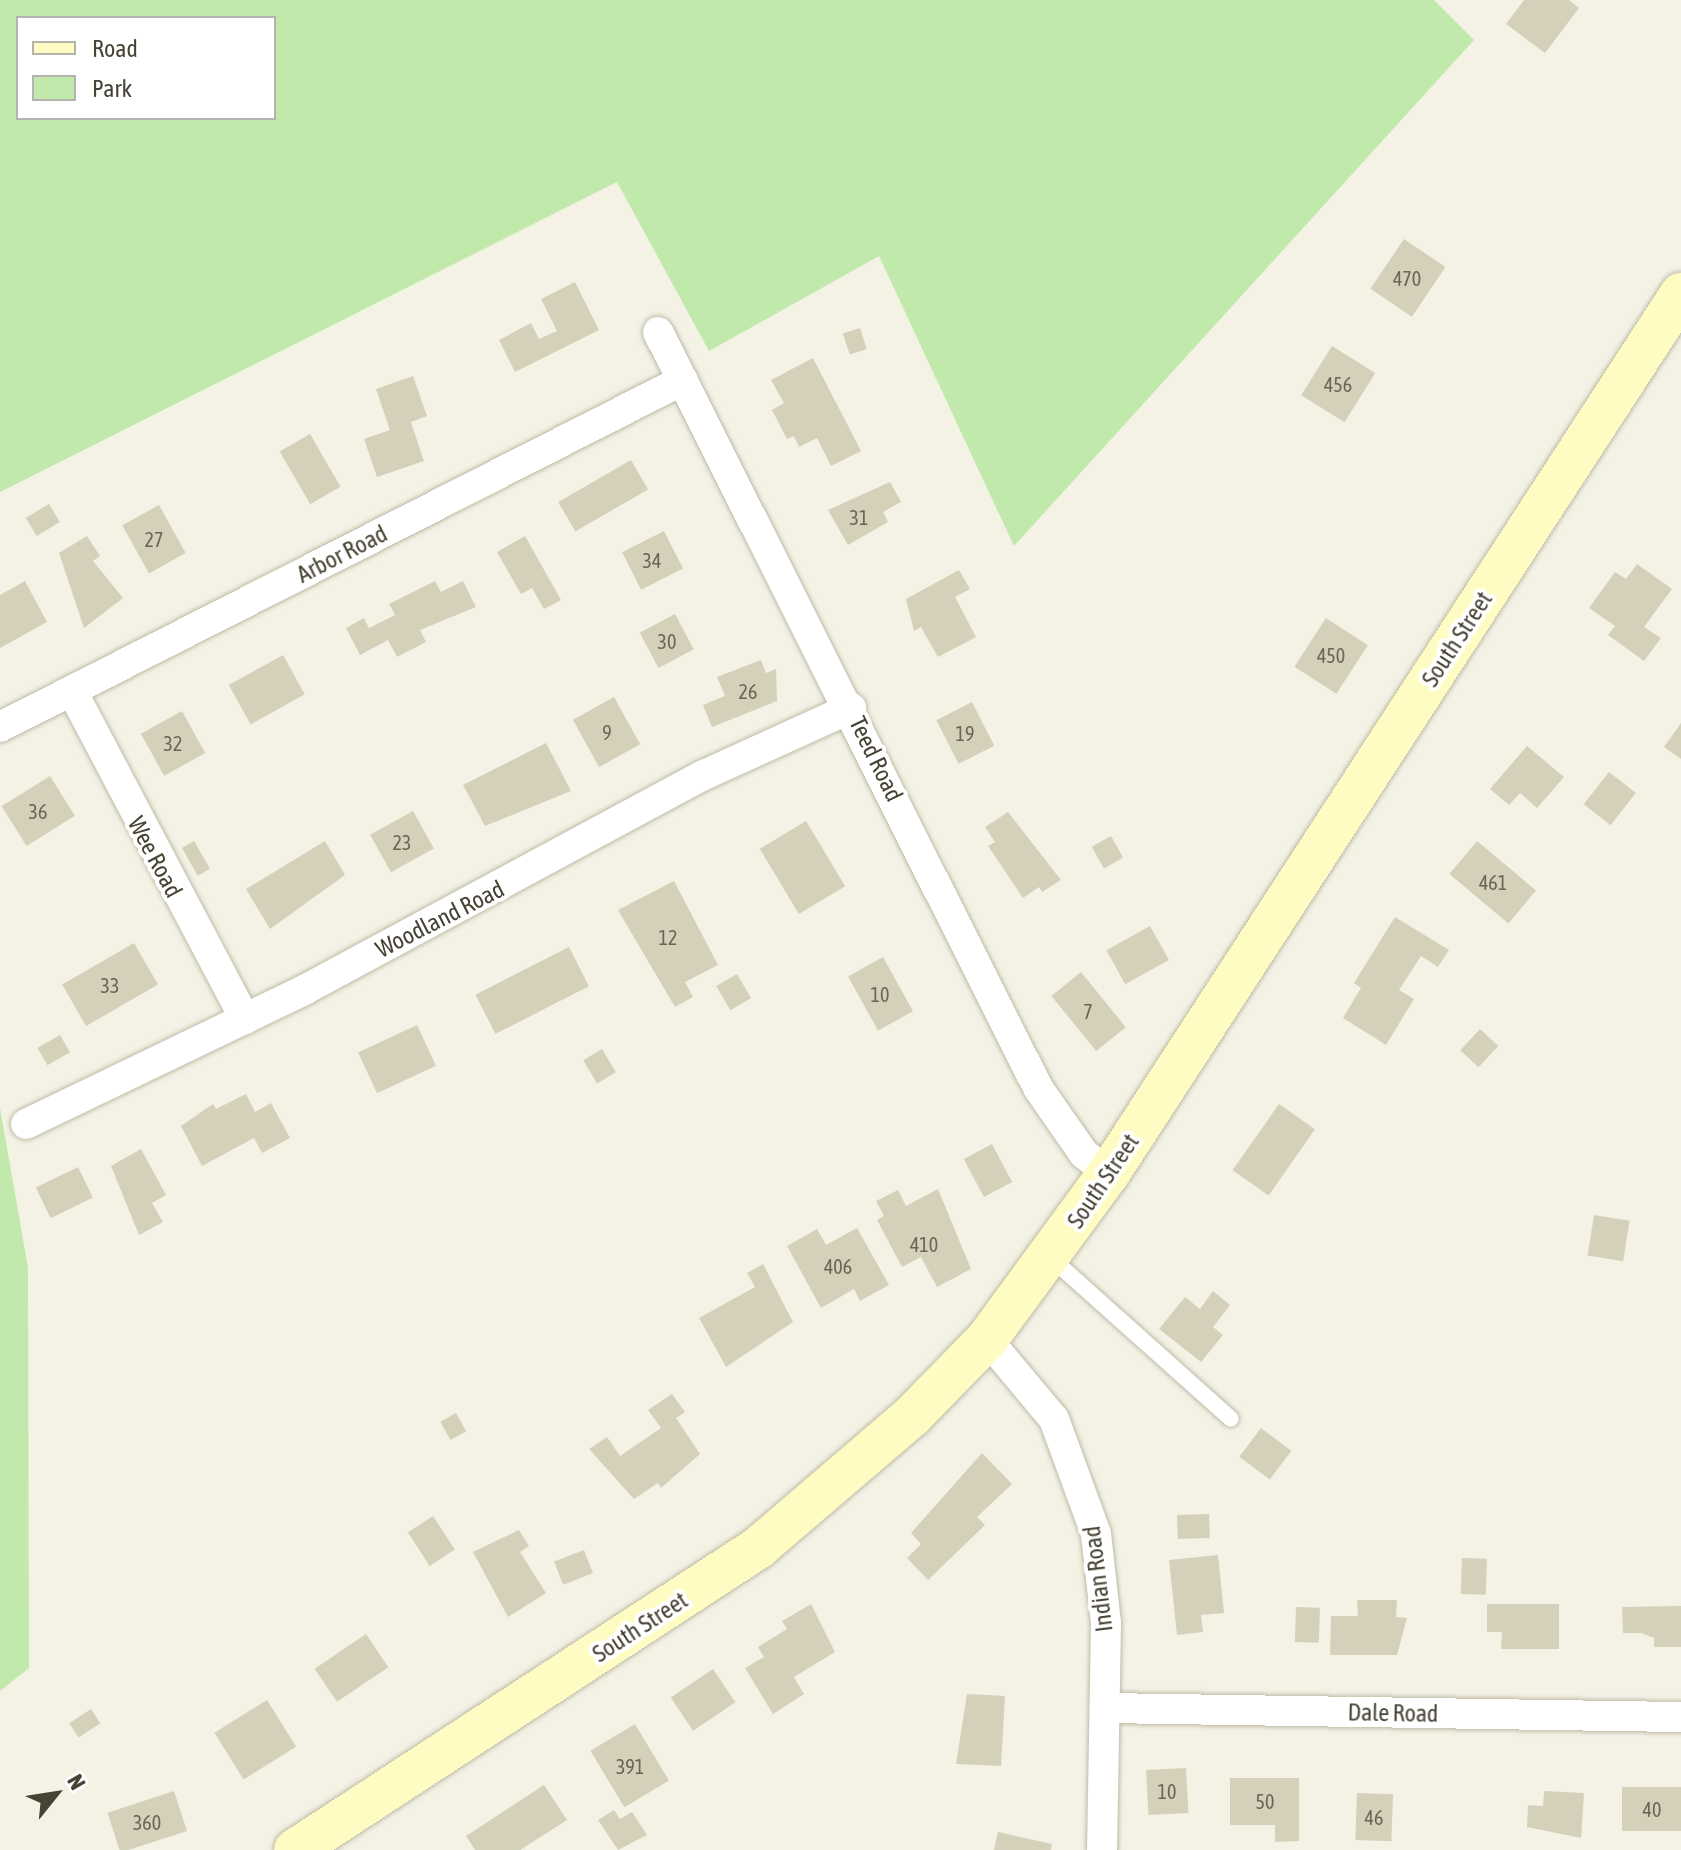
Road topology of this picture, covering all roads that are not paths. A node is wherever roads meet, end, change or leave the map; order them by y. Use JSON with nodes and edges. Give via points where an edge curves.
{"nodes":[{"id":1,"x":1681,"y":294,"type":"edge"},
{"id":2,"x":658,"y":332,"type":"dead end"},
{"id":3,"x":683,"y":380,"type":"junction"},
{"id":4,"x":72,"y":691,"type":"junction"},
{"id":5,"x":851,"y":708,"type":"junction"},
{"id":6,"x":0,"y":727,"type":"edge"},
{"id":7,"x":245,"y":1019,"type":"junction"},
{"id":8,"x":26,"y":1124,"type":"dead end"},
{"id":9,"x":1109,"y":1173,"type":"junction"},
{"id":10,"x":1051,"y":1258,"type":"junction"},
{"id":11,"x":987,"y":1339,"type":"junction"},
{"id":12,"x":1231,"y":1419,"type":"dead end"},
{"id":13,"x":1105,"y":1708,"type":"junction"},
{"id":14,"x":1681,"y":1717,"type":"edge"},
{"id":15,"x":295,"y":1850,"type":"edge"},
{"id":16,"x":1102,"y":1850,"type":"edge"}],
"edges":[{"from":1,"to":9,"type":"main road","name":"South Street"},
{"from":2,"to":3,"type":"street","name":"Teed Road"},
{"from":3,"to":4,"type":"street","name":"Arbor Road"},
{"from":3,"to":5,"type":"street","name":"Teed Road"},
{"from":4,"to":6,"type":"street","name":"Arbor Road"},
{"from":4,"to":7,"type":"street","name":"Wee Road"},
{"from":5,"to":7,"type":"street","name":"Woodland Road","via":[[702,776]]},
{"from":5,"to":9,"type":"street","name":"Teed Road","via":[[1038,1088],[1078,1146]]},
{"from":7,"to":8,"type":"street","name":"Woodland Road"},
{"from":9,"to":10,"type":"main road","name":"South Street"},
{"from":10,"to":11,"type":"main road","name":"South Street"},
{"from":10,"to":12,"type":"lane"},
{"from":11,"to":13,"type":"street","name":"Indian Road","via":[[1054,1419],[1084,1491],[1104,1592]]},
{"from":11,"to":15,"type":"main road","name":"South Street","via":[[902,1425],[758,1548]]},
{"from":13,"to":14,"type":"street","name":"Dale Road"},
{"from":13,"to":16,"type":"street","name":"Indian Road"}]}
